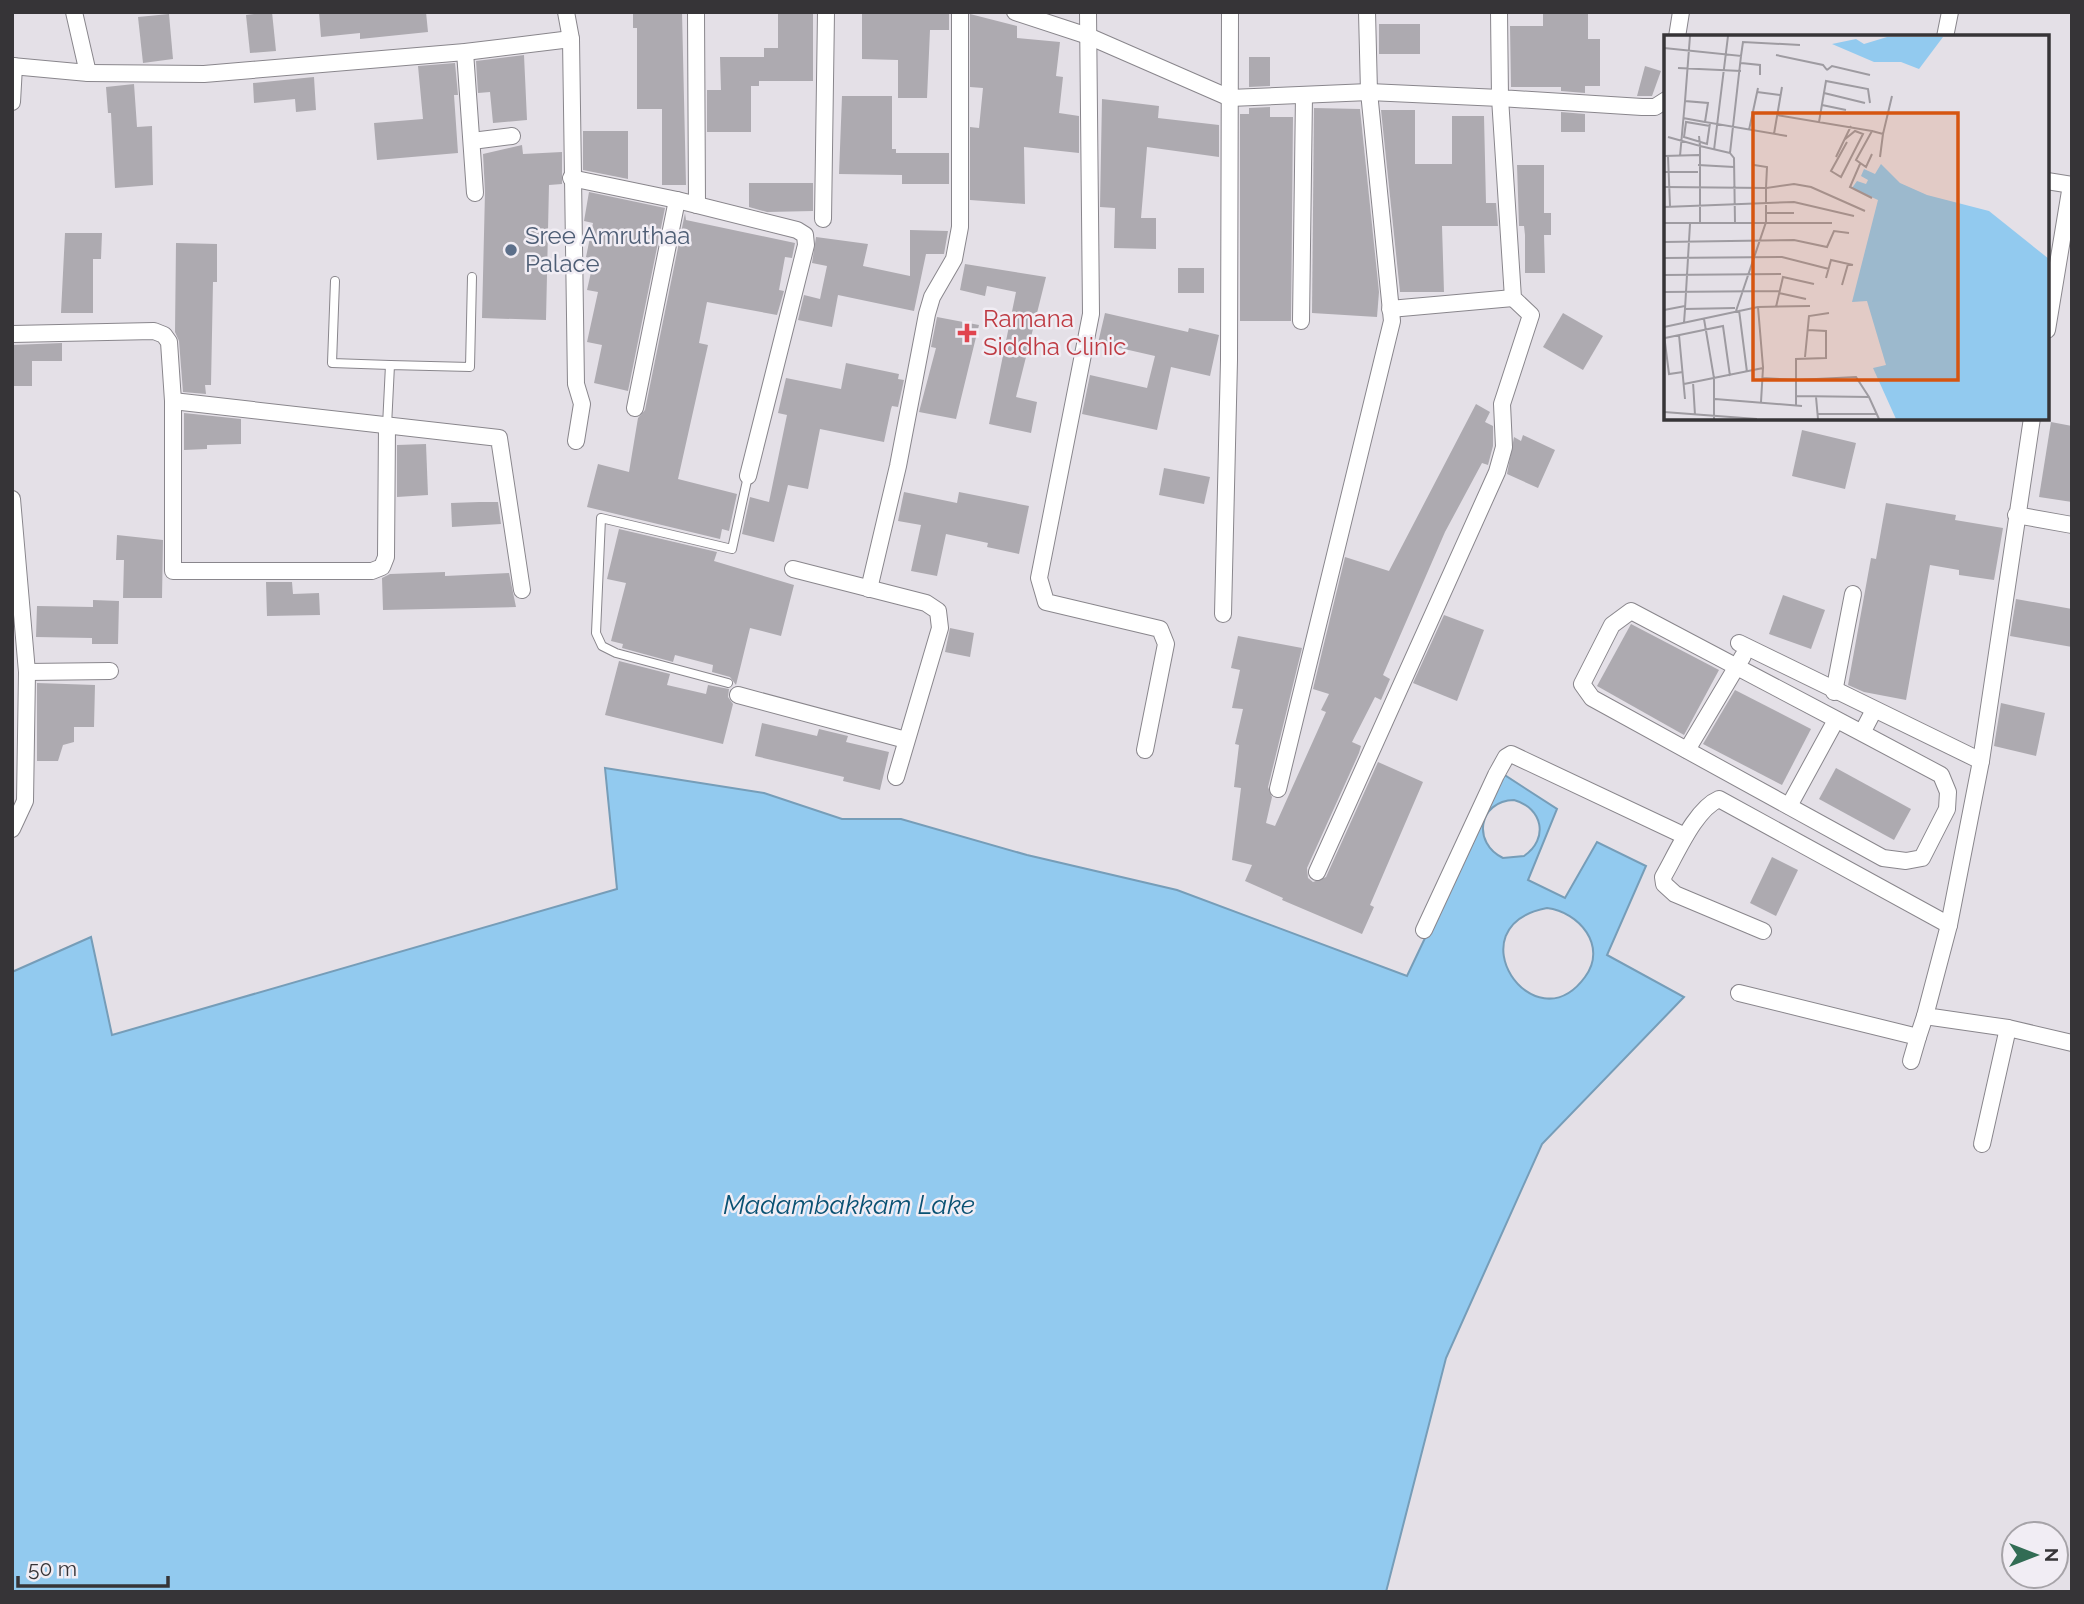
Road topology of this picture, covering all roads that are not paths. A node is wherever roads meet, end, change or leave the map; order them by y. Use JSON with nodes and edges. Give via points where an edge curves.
{"nodes":[{"id":1,"x":74,"y":12,"type":"edge"},
{"id":2,"x":566,"y":12,"type":"edge"},
{"id":3,"x":696,"y":12,"type":"edge"},
{"id":4,"x":826,"y":12,"type":"edge"},
{"id":5,"x":960,"y":12,"type":"edge"},
{"id":6,"x":1015,"y":12,"type":"edge"},
{"id":7,"x":1088,"y":12,"type":"edge"},
{"id":8,"x":1230,"y":12,"type":"edge"},
{"id":9,"x":1367,"y":12,"type":"edge"},
{"id":10,"x":1499,"y":12,"type":"edge"},
{"id":11,"x":1681,"y":12,"type":"edge"},
{"id":12,"x":1950,"y":12,"type":"edge"},
{"id":13,"x":1677,"y":35,"type":"edge"},
{"id":14,"x":1945,"y":35,"type":"edge"},
{"id":15,"x":1088,"y":36,"type":"junction"},
{"id":16,"x":570,"y":39,"type":"junction"},
{"id":17,"x":465,"y":52,"type":"junction"},
{"id":18,"x":13,"y":66,"type":"edge"},
{"id":19,"x":88,"y":73,"type":"junction"},
{"id":20,"x":1369,"y":92,"type":"junction"},
{"id":21,"x":1304,"y":95,"type":"junction"},
{"id":22,"x":1230,"y":98,"type":"junction"},
{"id":23,"x":1500,"y":98,"type":"junction"},
{"id":24,"x":1664,"y":101,"type":"edge"},
{"id":25,"x":12,"y":102,"type":"edge"},
{"id":26,"x":512,"y":136,"type":"dead end"},
{"id":27,"x":472,"y":141,"type":"junction"},
{"id":28,"x":571,"y":178,"type":"junction"},
{"id":29,"x":2049,"y":181,"type":"edge"},
{"id":30,"x":2072,"y":186,"type":"edge"},
{"id":31,"x":475,"y":193,"type":"dead end"},
{"id":32,"x":677,"y":200,"type":"junction"},
{"id":33,"x":697,"y":205,"type":"junction"},
{"id":34,"x":823,"y":219,"type":"dead end"},
{"id":35,"x":472,"y":277,"type":"dead end"},
{"id":36,"x":335,"y":281,"type":"dead end"},
{"id":37,"x":1513,"y":299,"type":"junction"},
{"id":38,"x":1390,"y":309,"type":"junction"},
{"id":39,"x":2049,"y":318,"type":"edge"},
{"id":40,"x":1301,"y":321,"type":"dead end"},
{"id":41,"x":12,"y":334,"type":"edge"},
{"id":42,"x":390,"y":365,"type":"junction"},
{"id":43,"x":173,"y":401,"type":"junction"},
{"id":44,"x":635,"y":408,"type":"dead end"},
{"id":45,"x":2032,"y":420,"type":"edge"},
{"id":46,"x":387,"y":426,"type":"junction"},
{"id":47,"x":576,"y":441,"type":"dead end"},
{"id":48,"x":748,"y":476,"type":"joint"},
{"id":49,"x":12,"y":499,"type":"edge"},
{"id":50,"x":2016,"y":515,"type":"junction"},
{"id":51,"x":2072,"y":524,"type":"edge"},
{"id":52,"x":793,"y":569,"type":"dead end"},
{"id":53,"x":869,"y":589,"type":"junction"},
{"id":54,"x":522,"y":590,"type":"dead end"},
{"id":55,"x":1853,"y":594,"type":"dead end"},
{"id":56,"x":17,"y":611,"type":"edge"},
{"id":57,"x":1223,"y":614,"type":"dead end"},
{"id":58,"x":1737,"y":665,"type":"junction"},
{"id":59,"x":110,"y":671,"type":"dead end"},
{"id":60,"x":27,"y":672,"type":"junction"},
{"id":61,"x":733,"y":689,"type":"joint"},
{"id":62,"x":1834,"y":692,"type":"junction"},
{"id":63,"x":1874,"y":710,"type":"junction"},
{"id":64,"x":1836,"y":720,"type":"junction"},
{"id":65,"x":1862,"y":733,"type":"junction"},
{"id":66,"x":906,"y":740,"type":"junction"},
{"id":67,"x":1145,"y":750,"type":"dead end"},
{"id":68,"x":1687,"y":750,"type":"junction"},
{"id":69,"x":1981,"y":761,"type":"junction"},
{"id":70,"x":896,"y":777,"type":"dead end"},
{"id":71,"x":1278,"y":789,"type":"dead end"},
{"id":72,"x":1789,"y":806,"type":"junction"},
{"id":73,"x":12,"y":829,"type":"edge"},
{"id":74,"x":1685,"y":836,"type":"junction"},
{"id":75,"x":1317,"y":872,"type":"dead end"},
{"id":76,"x":1949,"y":926,"type":"junction"},
{"id":77,"x":1424,"y":930,"type":"dead end"},
{"id":78,"x":1763,"y":931,"type":"dead end"},
{"id":79,"x":1739,"y":993,"type":"dead end"},
{"id":80,"x":1925,"y":1016,"type":"junction"},
{"id":81,"x":2008,"y":1028,"type":"junction"},
{"id":82,"x":1918,"y":1037,"type":"junction"},
{"id":83,"x":2072,"y":1043,"type":"edge"},
{"id":84,"x":1911,"y":1061,"type":"dead end"},
{"id":85,"x":1982,"y":1144,"type":"dead end"}],
"edges":[{"from":1,"to":19,"type":"street"},
{"from":2,"to":16,"type":"street"},
{"from":3,"to":33,"type":"street"},
{"from":4,"to":34,"type":"street"},
{"from":5,"to":53,"type":"street","via":[[960,227],[954,259],[927,314]]},
{"from":6,"to":15,"type":"street"},
{"from":7,"to":15,"type":"street"},
{"from":8,"to":22,"type":"street"},
{"from":9,"to":20,"type":"street"},
{"from":10,"to":23,"type":"street"},
{"from":11,"to":13,"type":"street"},
{"from":12,"to":14,"type":"street"},
{"from":15,"to":22,"type":"street"},
{"from":15,"to":67,"type":"street","via":[[1091,314],[1039,579],[1046,602],[1160,629],[1166,643]]},
{"from":16,"to":17,"type":"street"},
{"from":16,"to":28,"type":"street"},
{"from":17,"to":19,"type":"street","via":[[204,74]]},
{"from":17,"to":27,"type":"street"},
{"from":18,"to":19,"type":"street"},
{"from":18,"to":25,"type":"street"},
{"from":20,"to":21,"type":"street"},
{"from":20,"to":23,"type":"street"},
{"from":20,"to":38,"type":"street"},
{"from":21,"to":22,"type":"street"},
{"from":21,"to":40,"type":"street"},
{"from":22,"to":57,"type":"street"},
{"from":23,"to":24,"type":"street","via":[[1642,107]]},
{"from":23,"to":37,"type":"street"},
{"from":26,"to":27,"type":"street"},
{"from":27,"to":31,"type":"street"},
{"from":28,"to":32,"type":"street"},
{"from":28,"to":47,"type":"street","via":[[576,384],[582,404]]},
{"from":29,"to":30,"type":"street"},
{"from":30,"to":39,"type":"street"},
{"from":32,"to":33,"type":"street"},
{"from":32,"to":44,"type":"street"},
{"from":33,"to":48,"type":"street","via":[[805,235]]},
{"from":35,"to":42,"type":"lane","via":[[470,367]]},
{"from":36,"to":42,"type":"lane","via":[[332,363]]},
{"from":37,"to":38,"type":"street"},
{"from":37,"to":75,"type":"street","via":[[1531,316],[1502,404],[1504,447],[1497,472]]},
{"from":38,"to":71,"type":"street","via":[[1392,321]]},
{"from":41,"to":43,"type":"street","via":[[154,331],[169,342]]},
{"from":42,"to":46,"type":"lane"},
{"from":43,"to":46,"type":"street"},
{"from":43,"to":46,"type":"street","via":[[173,571],[372,571],[382,567],[386,557]]},
{"from":45,"to":50,"type":"street"},
{"from":46,"to":54,"type":"street","via":[[499,438]]},
{"from":48,"to":61,"type":"lane","via":[[732,549],[601,518],[596,633],[602,646]]},
{"from":49,"to":56,"type":"street"},
{"from":50,"to":51,"type":"street"},
{"from":50,"to":69,"type":"street"},
{"from":52,"to":53,"type":"street"},
{"from":53,"to":66,"type":"street","via":[[926,603],[941,617]]},
{"from":55,"to":62,"type":"street"},
{"from":56,"to":60,"type":"street"},
{"from":58,"to":62,"type":"street","via":[[1744,645]]},
{"from":58,"to":64,"type":"street"},
{"from":58,"to":68,"type":"street"},
{"from":58,"to":68,"type":"street","via":[[1631,611],[1612,625],[1582,684],[1592,698]]},
{"from":59,"to":60,"type":"street"},
{"from":60,"to":73,"type":"street","via":[[25,801]]},
{"from":61,"to":66,"type":"street"},
{"from":62,"to":63,"type":"street"},
{"from":63,"to":65,"type":"street"},
{"from":63,"to":69,"type":"street"},
{"from":64,"to":65,"type":"street"},
{"from":64,"to":72,"type":"street"},
{"from":65,"to":72,"type":"street","via":[[1941,775],[1948,792],[1947,808],[1922,858],[1883,858]]},
{"from":66,"to":70,"type":"street"},
{"from":68,"to":72,"type":"street"},
{"from":69,"to":76,"type":"street"},
{"from":74,"to":76,"type":"street","via":[[1710,803],[1719,799],[1730,802]]},
{"from":74,"to":77,"type":"street","via":[[1511,754],[1496,775]]},
{"from":74,"to":78,"type":"street","via":[[1663,877],[1664,884],[1675,894]]},
{"from":76,"to":80,"type":"street"},
{"from":79,"to":82,"type":"street"},
{"from":80,"to":81,"type":"street"},
{"from":80,"to":82,"type":"street"},
{"from":81,"to":83,"type":"street"},
{"from":81,"to":85,"type":"street"},
{"from":82,"to":84,"type":"street"}]}
